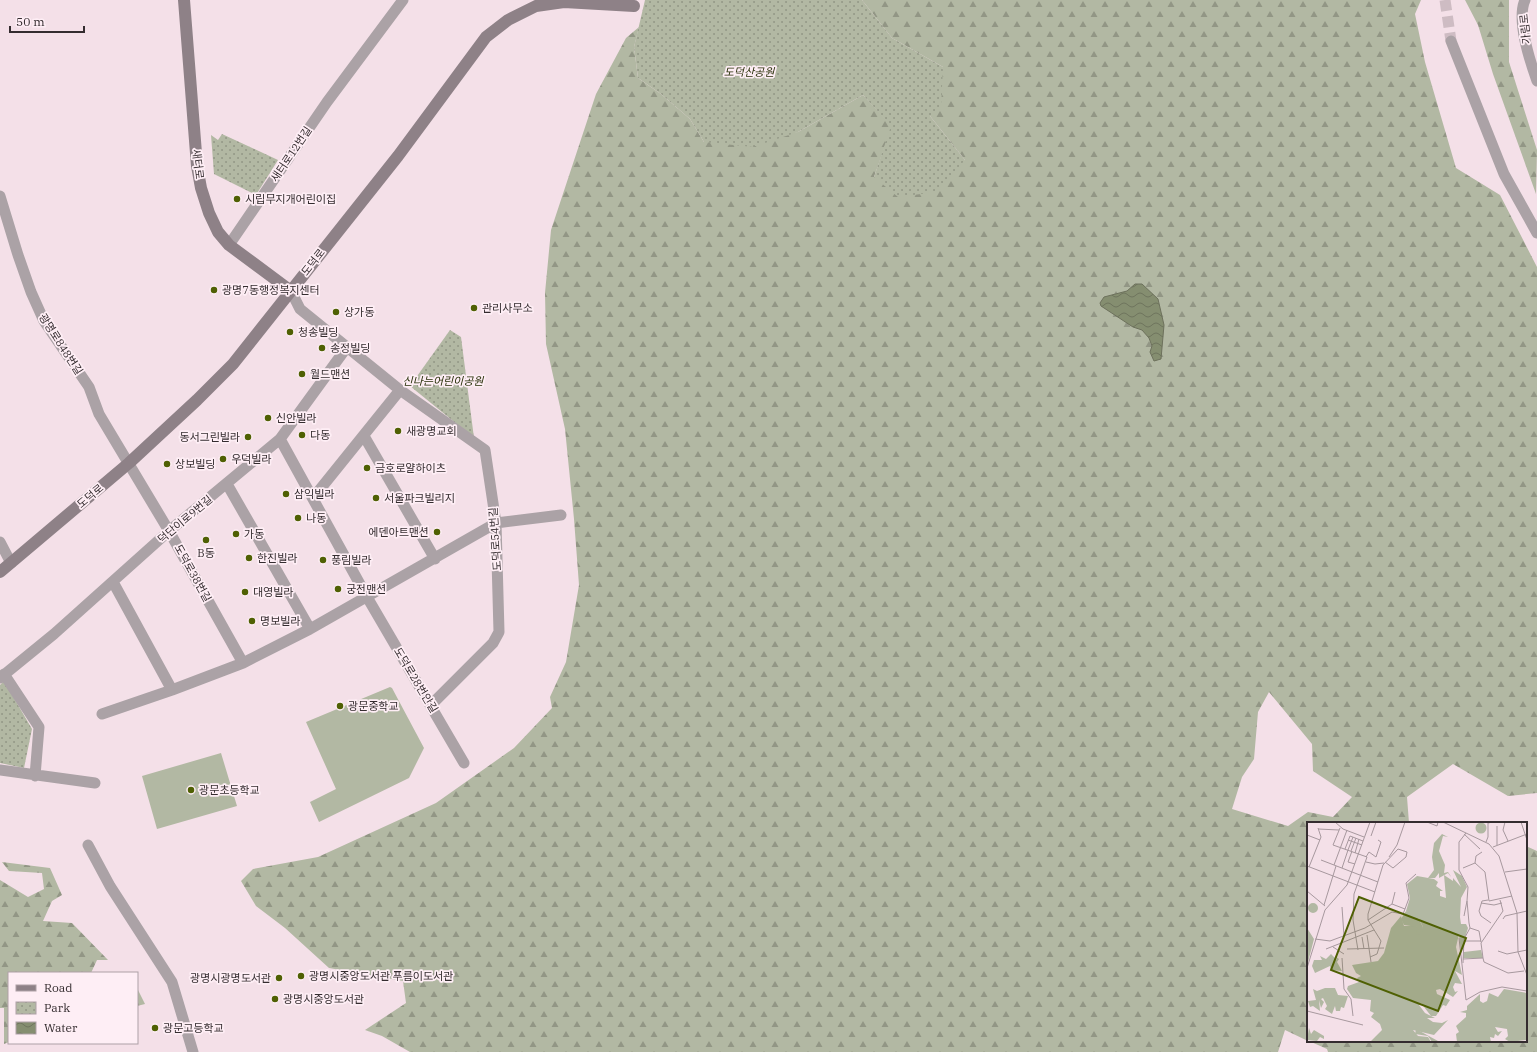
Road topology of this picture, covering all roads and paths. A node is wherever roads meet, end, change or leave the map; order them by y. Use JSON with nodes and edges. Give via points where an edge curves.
{"nodes":[{"id":1,"x":184,"y":0,"type":"edge"},
{"id":2,"x":403,"y":0,"type":"edge"},
{"id":3,"x":1525,"y":0,"type":"edge"},
{"id":4,"x":634,"y":3,"type":"edge"},
{"id":5,"x":1451,"y":40,"type":"tunnel mouth"},
{"id":6,"x":1532,"y":48,"type":"edge"},
{"id":7,"x":1537,"y":81,"type":"edge"},
{"id":8,"x":0,"y":196,"type":"edge"},
{"id":9,"x":1537,"y":233,"type":"edge"},
{"id":10,"x":229,"y":245,"type":"junction"},
{"id":11,"x":291,"y":292,"type":"junction"},
{"id":12,"x":347,"y":347,"type":"junction"},
{"id":13,"x":400,"y":390,"type":"junction"},
{"id":14,"x":364,"y":436,"type":"junction"},
{"id":15,"x":280,"y":439,"type":"junction"},
{"id":16,"x":129,"y":463,"type":"junction"},
{"id":17,"x":227,"y":484,"type":"junction"},
{"id":18,"x":313,"y":498,"type":"junction"},
{"id":19,"x":561,"y":515,"type":"dead end"},
{"id":20,"x":496,"y":523,"type":"junction"},
{"id":21,"x":169,"y":531,"type":"junction"},
{"id":22,"x":0,"y":542,"type":"edge"},
{"id":23,"x":434,"y":559,"type":"junction"},
{"id":24,"x":10,"y":563,"type":"junction"},
{"id":25,"x":0,"y":572,"type":"edge"},
{"id":26,"x":113,"y":582,"type":"junction"},
{"id":27,"x":367,"y":597,"type":"junction"},
{"id":28,"x":310,"y":629,"type":"junction"},
{"id":29,"x":243,"y":664,"type":"junction"},
{"id":30,"x":2,"y":676,"type":"edge"},
{"id":31,"x":172,"y":690,"type":"junction"},
{"id":32,"x":431,"y":705,"type":"junction"},
{"id":33,"x":102,"y":714,"type":"dead end"},
{"id":34,"x":464,"y":763,"type":"dead end"},
{"id":35,"x":0,"y":770,"type":"edge"},
{"id":36,"x":35,"y":776,"type":"junction"},
{"id":37,"x":94,"y":782,"type":"dead end"},
{"id":38,"x":88,"y":845,"type":"dead end"},
{"id":39,"x":194,"y":1052,"type":"edge"}],
"edges":[{"from":1,"to":10,"type":"street","name":"새터로","via":[[197,166],[201,188],[218,232]]},
{"from":2,"to":10,"type":"street","name":"새터로12번길","via":[[327,102]]},
{"from":3,"to":6,"type":"street","name":"가림로","via":[[1523,26]]},
{"from":4,"to":11,"type":"street","name":"도덕로","via":[[564,2],[536,6],[508,20],[486,37],[398,156]]},
{"from":5,"to":9,"type":"street","via":[[1504,174]]},
{"from":6,"to":7,"type":"street","name":"가림로"},
{"from":8,"to":16,"type":"street","name":"광명로848번길","via":[[31,292],[44,321],[89,387],[99,414]]},
{"from":10,"to":11,"type":"street","name":"새터로"},
{"from":11,"to":12,"type":"street","name":"도덕로54번길","via":[[300,309]]},
{"from":11,"to":16,"type":"street","name":"도덕로","via":[[233,364]]},
{"from":12,"to":13,"type":"street","name":"도덕로54번길"},
{"from":12,"to":15,"type":"street","name":"덕단이로9번길"},
{"from":13,"to":14,"type":"street"},
{"from":13,"to":20,"type":"street","name":"도덕로54번길","via":[[485,450]]},
{"from":14,"to":18,"type":"street"},
{"from":14,"to":23,"type":"street"},
{"from":15,"to":17,"type":"street","name":"덕단이로9번길"},
{"from":15,"to":18,"type":"street","name":"도덕로28번안길"},
{"from":16,"to":21,"type":"street","name":"도덕로38번길"},
{"from":16,"to":24,"type":"street","name":"도덕로"},
{"from":17,"to":21,"type":"street","name":"덕단이로9번길"},
{"from":17,"to":28,"type":"street"},
{"from":18,"to":27,"type":"street","name":"도덕로28번안길"},
{"from":19,"to":20,"type":"street"},
{"from":20,"to":23,"type":"street"},
{"from":20,"to":32,"type":"street","name":"도덕로54번길","via":[[499,632],[493,643]]},
{"from":21,"to":26,"type":"street","name":"덕단이로9번길"},
{"from":21,"to":29,"type":"street","name":"도덕로38번길"},
{"from":22,"to":24,"type":"street"},
{"from":23,"to":27,"type":"street"},
{"from":24,"to":25,"type":"street","name":"도덕로"},
{"from":26,"to":30,"type":"street","name":"덕단이로9번길"},
{"from":26,"to":31,"type":"street"},
{"from":27,"to":28,"type":"street"},
{"from":27,"to":32,"type":"street","name":"도덕로28번안길"},
{"from":28,"to":29,"type":"street"},
{"from":29,"to":31,"type":"street"},
{"from":30,"to":36,"type":"street","name":"덕단이로9번길","via":[[38,727]]},
{"from":31,"to":33,"type":"street"},
{"from":32,"to":34,"type":"street","name":"도덕로28번안길"},
{"from":35,"to":36,"type":"street"},
{"from":36,"to":37,"type":"street"},
{"from":38,"to":39,"type":"street","via":[[110,886],[172,982]]}]}
